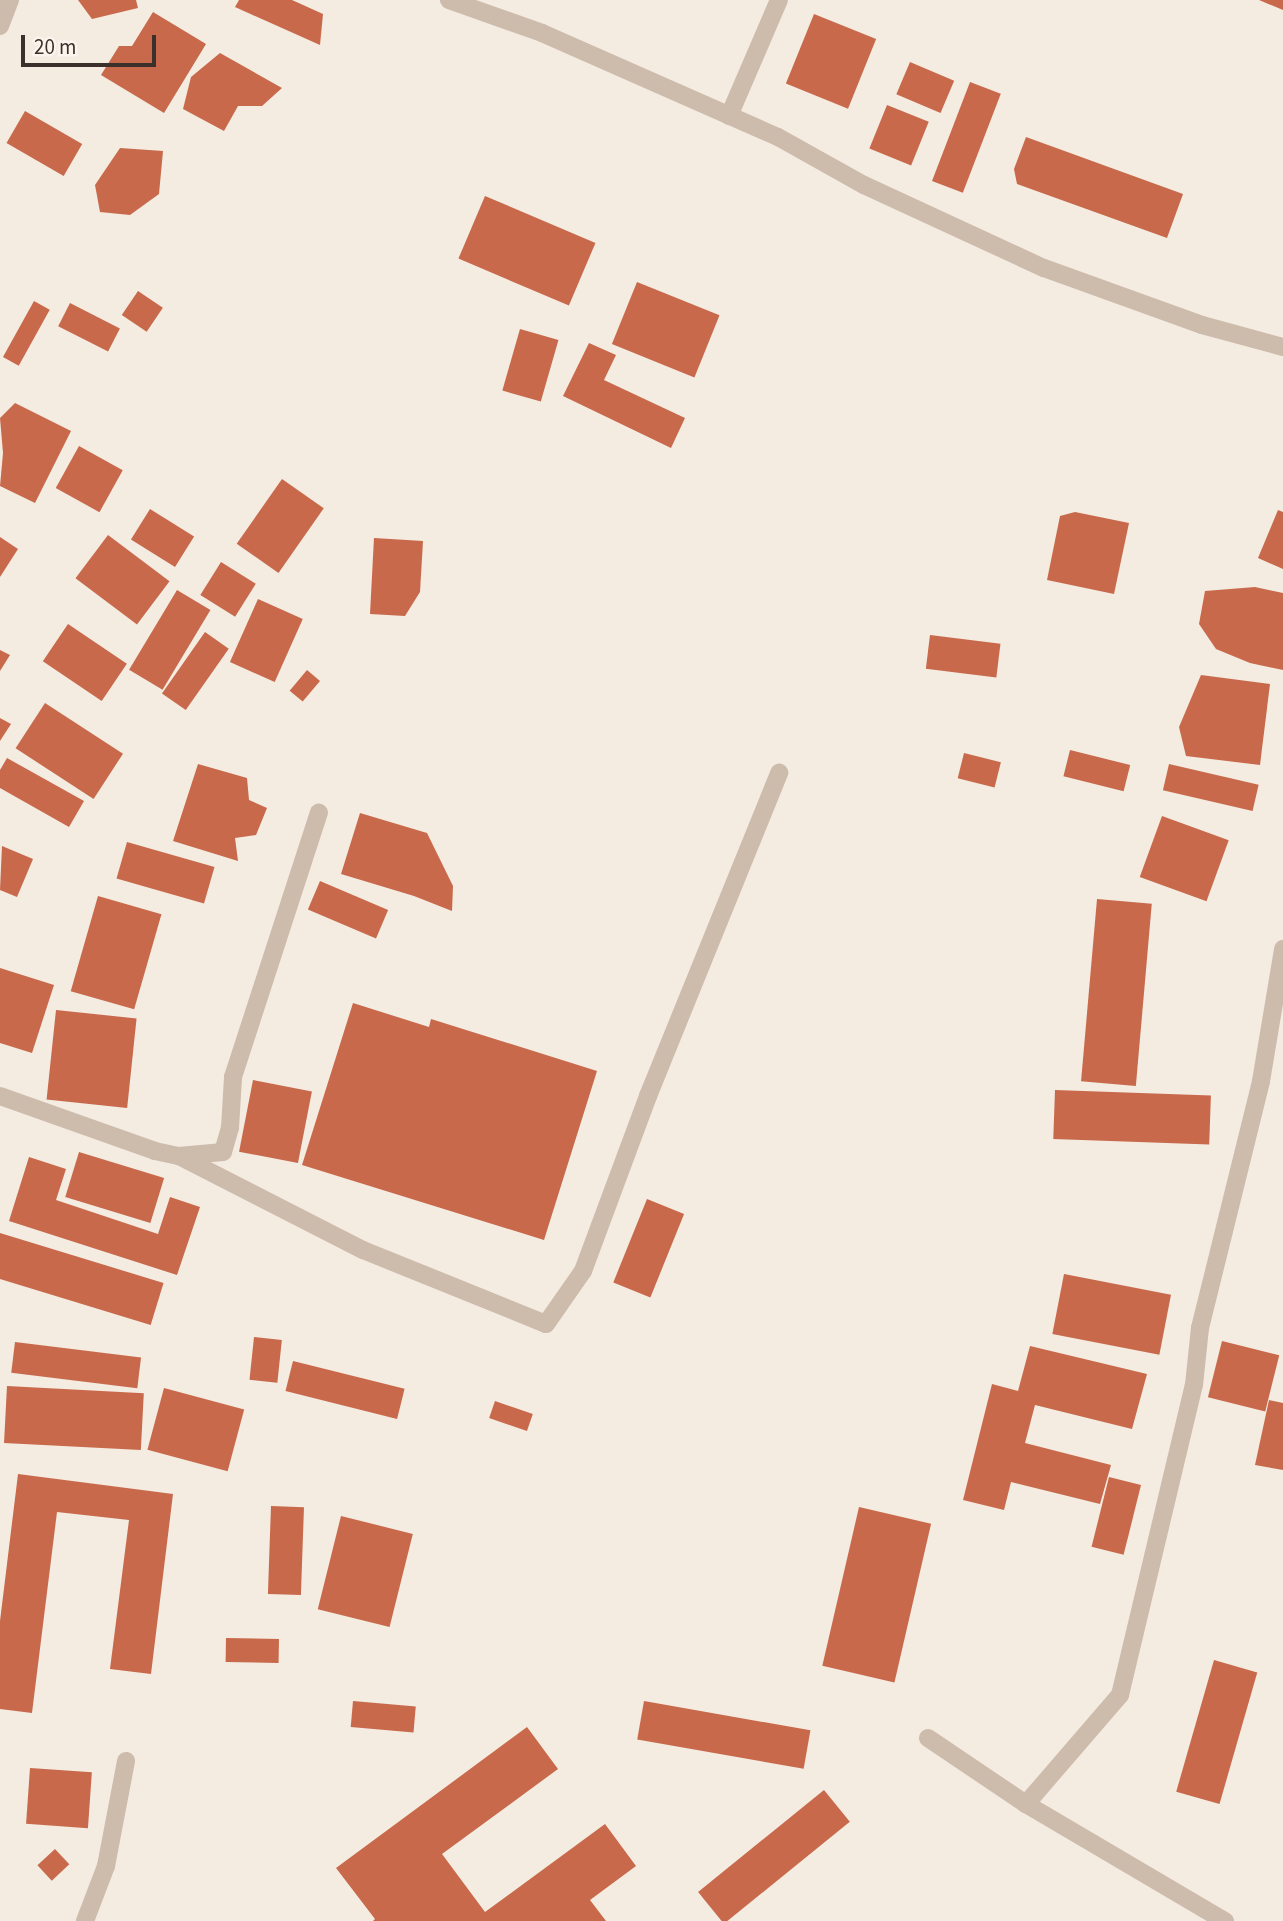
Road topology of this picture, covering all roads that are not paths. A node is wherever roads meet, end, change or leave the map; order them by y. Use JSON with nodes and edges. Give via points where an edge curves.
{"nodes":[{"id":1,"x":10,"y":0,"type":"edge"},
{"id":2,"x":449,"y":0,"type":"edge"},
{"id":3,"x":779,"y":0,"type":"edge"},
{"id":4,"x":0,"y":26,"type":"edge"},
{"id":5,"x":729,"y":116,"type":"junction"},
{"id":6,"x":1283,"y":347,"type":"edge"},
{"id":7,"x":779,"y":772,"type":"dead end"},
{"id":8,"x":319,"y":813,"type":"dead end"},
{"id":9,"x":1283,"y":949,"type":"edge"},
{"id":10,"x":0,"y":1096,"type":"edge"},
{"id":11,"x":179,"y":1156,"type":"junction"},
{"id":12,"x":928,"y":1738,"type":"dead end"},
{"id":13,"x":126,"y":1761,"type":"dead end"},
{"id":14,"x":1026,"y":1804,"type":"junction"},
{"id":15,"x":85,"y":1921,"type":"edge"},
{"id":16,"x":1225,"y":1921,"type":"edge"}],
"edges":[{"from":1,"to":4,"type":"street"},
{"from":2,"to":5,"type":"street","via":[[542,33]]},
{"from":3,"to":5,"type":"street"},
{"from":5,"to":6,"type":"street","via":[[1044,268],[1202,325]]},
{"from":7,"to":11,"type":"street","via":[[583,1271],[546,1324],[363,1250]]},
{"from":8,"to":11,"type":"street","via":[[233,1077],[230,1128],[223,1152]]},
{"from":9,"to":14,"type":"street","via":[[1261,1081],[1200,1328],[1191,1398],[1120,1695]]},
{"from":10,"to":11,"type":"street"},
{"from":12,"to":14,"type":"street"},
{"from":13,"to":15,"type":"street","via":[[106,1866]]},
{"from":14,"to":16,"type":"street"}]}
